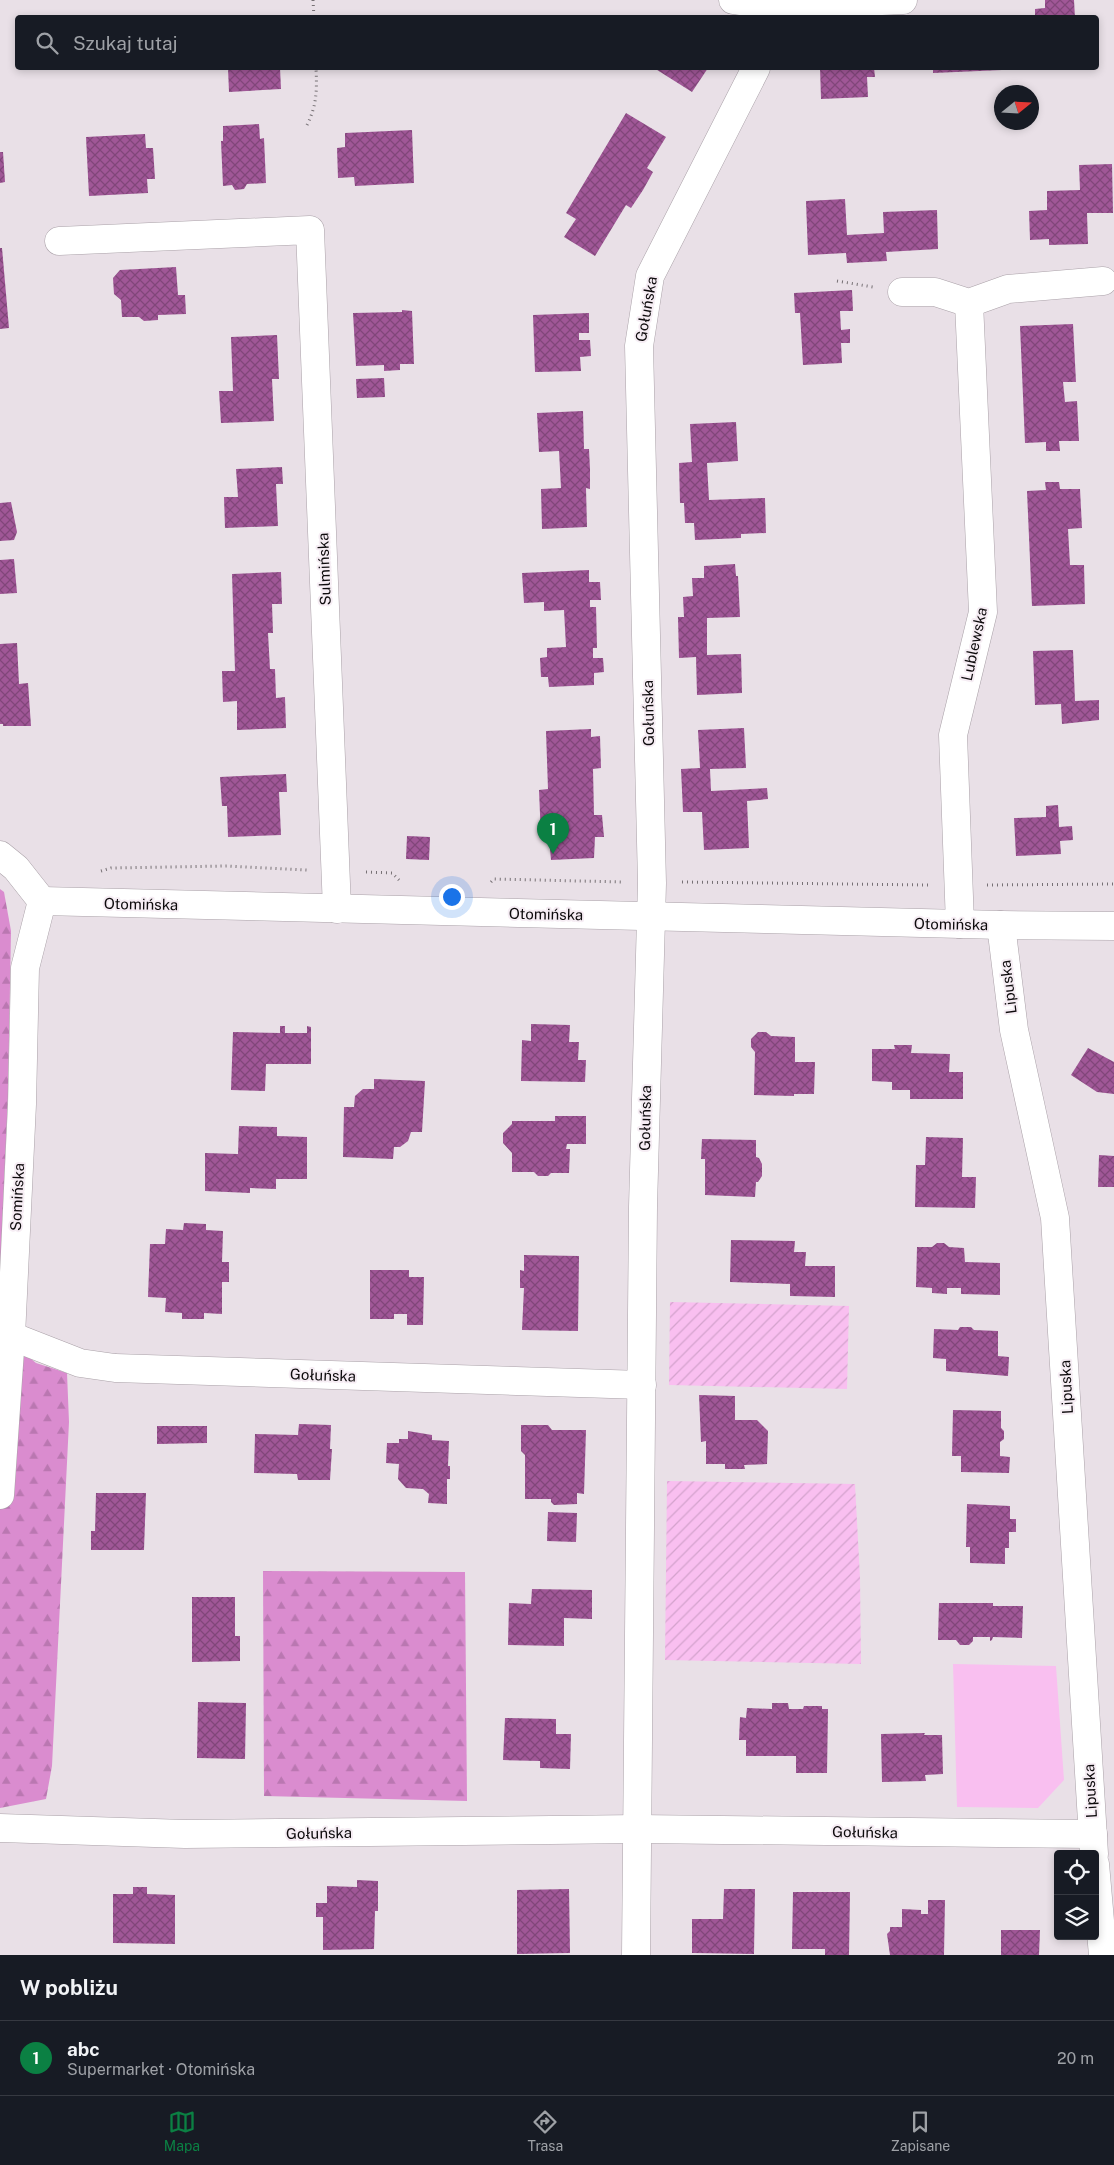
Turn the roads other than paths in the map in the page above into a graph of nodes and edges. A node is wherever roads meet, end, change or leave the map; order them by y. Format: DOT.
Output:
graph roads {
  1 [pos="733,0"];
  2 [pos="903,0"];
  3 [pos="773,8"];
  4 [pos="755,70"];
  5 [pos="59,241"];
  6 [pos="1103,281"];
  7 [pos="902,292"];
  8 [pos="969,303"];
  9 [pos="0,855"];
  10 [pos="42,902"];
  11 [pos="337,909"];
  12 [pos="649,917"];
  13 [pos="960,924"];
  14 [pos="1001,925"];
  15 [pos="1114,926"];
  16 [pos="10,1336"];
  17 [pos="642,1385"];
  18 [pos="0,1495"];
  19 [pos="0,1828"];
  20 [pos="638,1829"];
  21 [pos="1094,1844"];
  22 [pos="1098,1895"];
  23 [pos="636,1955"];
  24 [pos="1104,1955"];
  1 -- 3 [label="street"];
  2 -- 3 [label="street"];
  4 -- 12 [label="street, Gołuńska"];
  5 -- 11 [label="street, Sulmińska"];
  6 -- 8 [label="street"];
  7 -- 8 [label="street"];
  8 -- 13 [label="street, Lublewska"];
  9 -- 10 [label="street"];
  10 -- 11 [label="street, Otomińska"];
  10 -- 16 [label="street, Somińska"];
  11 -- 12 [label="street, Otomińska"];
  12 -- 13 [label="street, Otomińska"];
  12 -- 17 [label="street, Gołuńska"];
  13 -- 14 [label="street, Otomińska"];
  14 -- 15 [label="street, Otomińska"];
  14 -- 21 [label="street, Lipuska"];
  16 -- 17 [label="street, Gołuńska"];
  16 -- 18 [label="street, Somińska"];
  17 -- 20 [label="street, Gołuńska"];
  19 -- 20 [label="street, Gołuńska"];
  20 -- 21 [label="street, Gołuńska"];
  20 -- 23 [label="street, Gołuńska"];
  22 -- 24 [label="street"];
}
